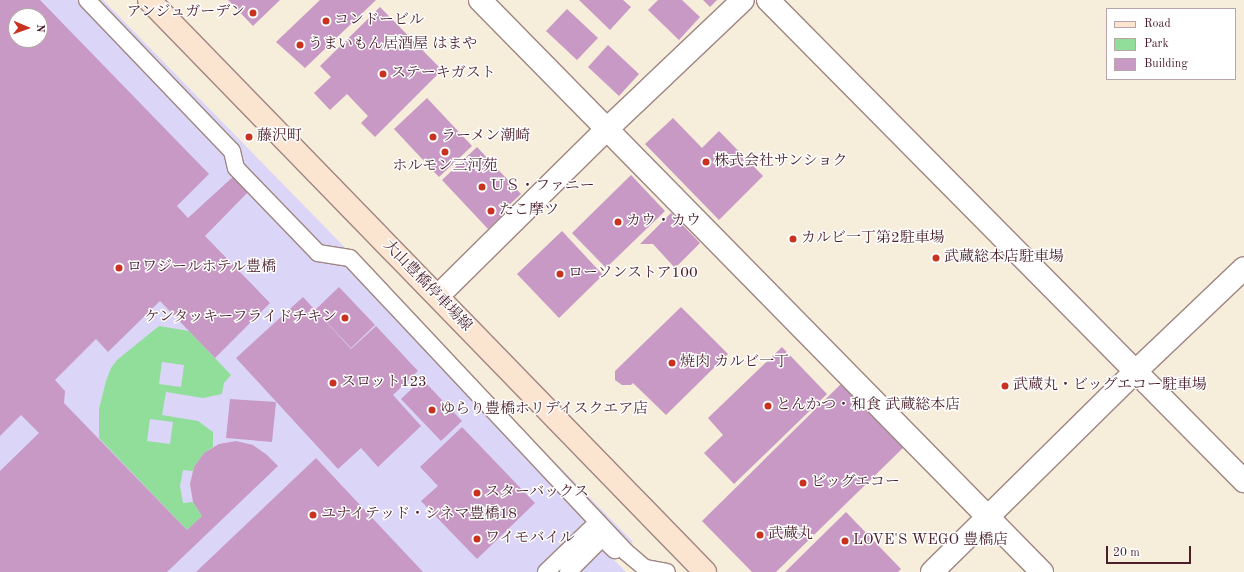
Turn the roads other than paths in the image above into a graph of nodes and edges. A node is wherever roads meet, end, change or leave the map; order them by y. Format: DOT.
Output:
graph roads {
  1 [pos="87,0"];
  2 [pos="149,0"];
  3 [pos="480,0"];
  4 [pos="743,0"];
  5 [pos="768,0"];
  6 [pos="607,130"];
  7 [pos="1244,268"];
  8 [pos="438,296"];
  9 [pos="1136,371"];
  10 [pos="1244,481"];
  11 [pos="988,518"];
  12 [pos="598,522"];
  13 [pos="546,572"];
  14 [pos="568,572"];
  15 [pos="638,572"];
  16 [pos="667,572"];
  17 [pos="705,572"];
  18 [pos="932,572"];
  19 [pos="1042,572"];
  1 -- 12 [label="lane"];
  2 -- 8 [label="main road, 大山豊橋停車場線"];
  3 -- 6 [label="street"];
  4 -- 6 [label="street"];
  5 -- 9 [label="street"];
  6 -- 8 [label="street"];
  6 -- 11 [label="street"];
  7 -- 9 [label="street"];
  8 -- 17 [label="main road, 大山豊橋停車場線"];
  9 -- 10 [label="street"];
  9 -- 11 [label="street"];
  11 -- 18 [label="street"];
  11 -- 19 [label="street"];
  12 -- 13 [label="lane"];
  12 -- 16 [label="lane"];
  14 -- 15 [label="lane"];
}
